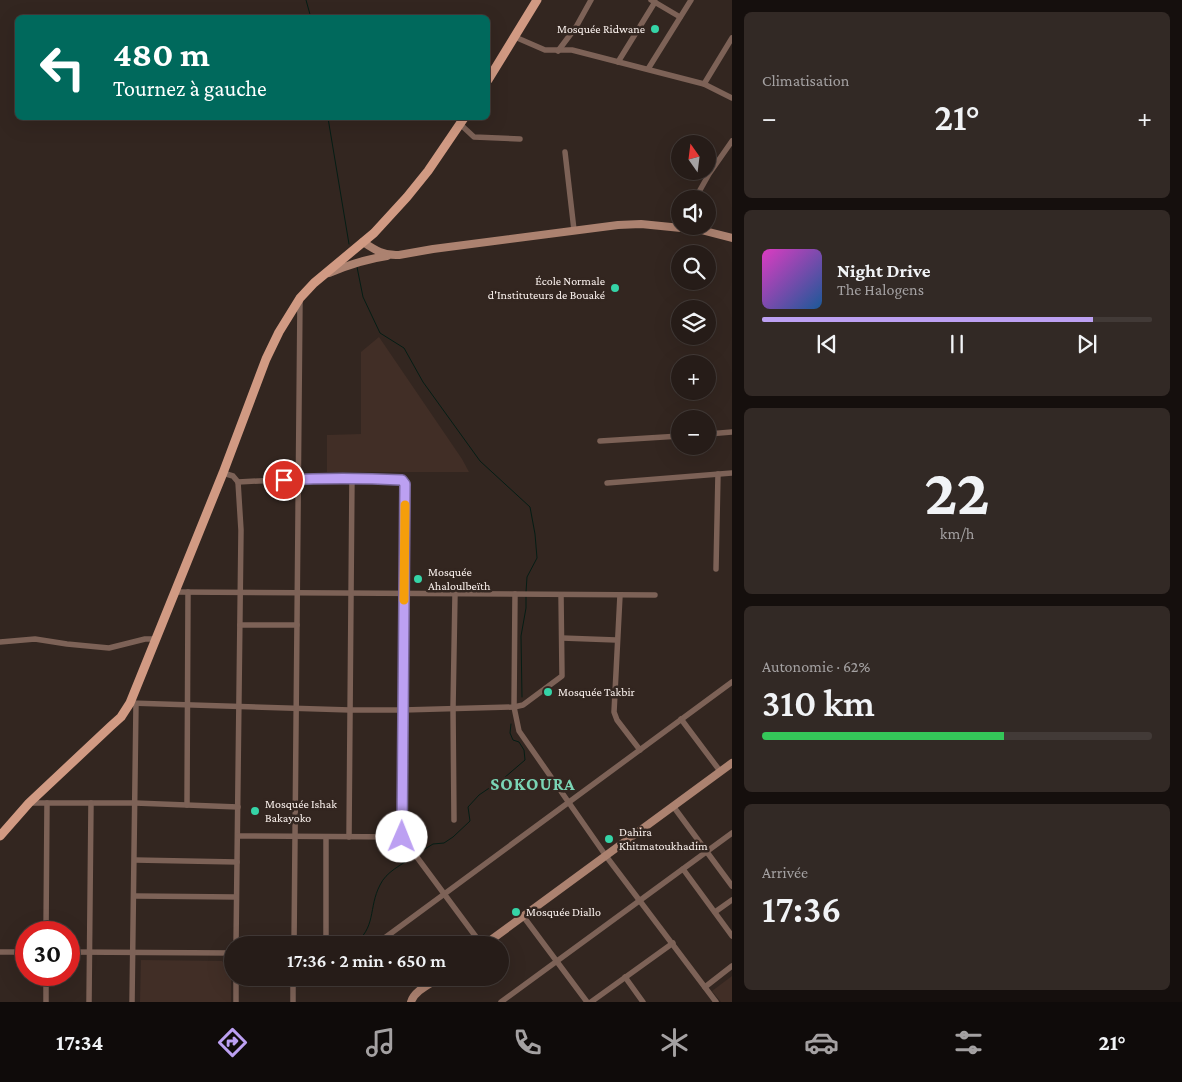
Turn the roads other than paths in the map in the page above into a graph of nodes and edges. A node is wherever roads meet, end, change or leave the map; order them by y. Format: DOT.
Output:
graph roads {
  1 [pos="537,0"];
  2 [pos="591,0"];
  3 [pos="691,0"];
  4 [pos="653,1"];
  5 [pos="680,18"];
  6 [pos="514,38"];
  7 [pos="732,38"];
  8 [pos="558,51"];
  9 [pos="618,62"];
  10 [pos="648,70"];
  11 [pos="490,77"];
  12 [pos="704,84"];
  13 [pos="732,98"];
  14 [pos="462,121"];
  15 [pos="520,139"];
  16 [pos="732,141"];
  17 [pos="565,152"];
  18 [pos="700,190"];
  19 [pos="671,226"];
  20 [pos="574,230"];
  21 [pos="716,234"];
  22 [pos="732,238"];
  23 [pos="363,242"];
  24 [pos="389,256"];
  25 [pos="322,275"];
  26 [pos="300,298"];
  27 [pos="732,432"];
  28 [pos="716,433"];
  29 [pos="671,437"];
  30 [pos="600,441"];
  31 [pos="223,473"];
  32 [pos="732,473"];
  33 [pos="718,474"];
  34 [pos="352,478"];
  35 [pos="298,479"];
  36 [pos="238,482"];
  37 [pos="607,483"];
  38 [pos="716,569"];
  39 [pos="175,592"];
  40 [pos="188,592"];
  41 [pos="240,592"];
  42 [pos="298,593"];
  43 [pos="352,593"];
  44 [pos="404,594"];
  45 [pos="455,594"];
  46 [pos="515,594"];
  47 [pos="561,595"];
  48 [pos="620,595"];
  49 [pos="655,595"];
  50 [pos="240,625"];
  51 [pos="297,625"];
  52 [pos="562,638"];
  53 [pos="157,639"];
  54 [pos="616,640"];
  55 [pos="0,642"];
  56 [pos="732,682"];
  57 [pos="133,704"];
  58 [pos="188,706"];
  59 [pos="240,707"];
  60 [pos="514,707"];
  61 [pos="454,708"];
  62 [pos="296,709"];
  63 [pos="350,710"];
  64 [pos="403,710"];
  65 [pos="682,719"];
  66 [pos="640,750"];
  67 [pos="732,763"];
  68 [pos="720,771"];
  69 [pos="29,803"];
  70 [pos="46,803"];
  71 [pos="91,803"];
  72 [pos="568,803"];
  73 [pos="135,804"];
  74 [pos="187,805"];
  75 [pos="673,806"];
  76 [pos="238,807"];
  77 [pos="454,820"];
  78 [pos="732,833"];
  79 [pos="0,836"];
  80 [pos="238,836"];
  81 [pos="295,837"];
  82 [pos="326,837"];
  83 [pos="349,837"];
  84 [pos="402,837"];
  85 [pos="706,852"];
  86 [pos="606,856"];
  87 [pos="135,860"];
  88 [pos="237,862"];
  89 [pos="683,869"];
  90 [pos="732,886"];
  91 [pos="445,894"];
  92 [pos="135,896"];
  93 [pos="236,897"];
  94 [pos="640,900"];
  95 [pos="732,900"];
  96 [pos="715,912"];
  97 [pos="523,916"];
  98 [pos="46,921"];
  99 [pos="236,936"];
  100 [pos="294,936"];
  101 [pos="326,936"];
  102 [pos="387,936"];
  103 [pos="476,936"];
  104 [pos="495,936"];
  105 [pos="732,936"];
  106 [pos="673,943"];
  107 [pos="0,952"];
  108 [pos="15,952"];
  109 [pos="80,952"];
  110 [pos="90,952"];
  111 [pos="133,952"];
  112 [pos="224,953"];
  113 [pos="557,961"];
  114 [pos="732,966"];
  115 [pos="625,977"];
  116 [pos="46,986"];
  117 [pos="236,986"];
  118 [pos="292,986"];
  119 [pos="428,986"];
  120 [pos="705,987"];
  121 [pos="46,1002"];
  122 [pos="89,1002"];
  123 [pos="132,1002"];
  124 [pos="236,1002"];
  125 [pos="293,1002"];
  126 [pos="411,1002"];
  127 [pos="501,1002"];
  128 [pos="587,1002"];
  129 [pos="591,1002"];
  130 [pos="643,1002"];
  131 [pos="716,1002"];
  1 -- 6 [label="main road"];
  2 -- 8 [label="street"];
  3 -- 5 [label="street"];
  4 -- 5 [label="street"];
  4 -- 9 [label="street"];
  5 -- 10 [label="street"];
  6 -- 8 [label="street"];
  6 -- 11 [label="main road"];
  7 -- 12 [label="street"];
  8 -- 9 [label="street"];
  9 -- 10 [label="street"];
  10 -- 12 [label="street"];
  12 -- 13 [label="street"];
  14 -- 15 [label="street"];
  14 -- 23 [label="main road"];
  16 -- 18 [label="street"];
  17 -- 20 [label="street"];
  19 -- 20 [label="street"];
  20 -- 24 [label="street"];
  21 -- 22 [label="street"];
  23 -- 24 [label="street"];
  23 -- 25 [label="main road"];
  24 -- 25 [label="street"];
  25 -- 26 [label="main road"];
  26 -- 31 [label="main road"];
  26 -- 35 [label="street"];
  27 -- 28 [label="street"];
  29 -- 30 [label="street"];
  31 -- 36 [label="street"];
  31 -- 39 [label="main road"];
  32 -- 33 [label="street"];
  33 -- 37 [label="street"];
  33 -- 38 [label="street"];
  34 -- 35 [label="street"];
  34 -- 43 [label="street"];
  34 -- 44 [label="street"];
  35 -- 36 [label="street"];
  35 -- 42 [label="street"];
  36 -- 41 [label="street"];
  39 -- 40 [label="street"];
  39 -- 53 [label="main road"];
  40 -- 41 [label="street"];
  40 -- 58 [label="street"];
  41 -- 42 [label="street"];
  41 -- 50 [label="street"];
  42 -- 43 [label="street"];
  42 -- 51 [label="street"];
  43 -- 44 [label="street"];
  43 -- 63 [label="street"];
  44 -- 45 [label="street"];
  44 -- 64 [label="street"];
  45 -- 46 [label="street"];
  45 -- 61 [label="street"];
  46 -- 47 [label="street"];
  46 -- 60 [label="street"];
  47 -- 48 [label="street"];
  47 -- 52 [label="street"];
  48 -- 49 [label="street"];
  48 -- 54 [label="street"];
  50 -- 51 [label="street"];
  50 -- 59 [label="street"];
  51 -- 62 [label="street"];
  52 -- 54 [label="street"];
  52 -- 60 [label="street"];
  53 -- 55 [label="street"];
  53 -- 57 [label="main road"];
  54 -- 66 [label="street"];
  56 -- 65 [label="street"];
  57 -- 58 [label="street"];
  57 -- 69 [label="main road"];
  57 -- 73 [label="street"];
  58 -- 59 [label="street"];
  58 -- 74 [label="street"];
  59 -- 62 [label="street"];
  59 -- 76 [label="street"];
  60 -- 61 [label="street"];
  60 -- 72 [label="street"];
  61 -- 64 [label="street"];
  61 -- 77 [label="street"];
  62 -- 63 [label="street"];
  62 -- 81 [label="street"];
  63 -- 64 [label="street"];
  63 -- 83 [label="street"];
  64 -- 84 [label="street"];
  65 -- 66 [label="street"];
  65 -- 68 [label="street"];
  66 -- 72 [label="street"];
  67 -- 68 [label="street"];
  68 -- 75 [label="street"];
  69 -- 70 [label="street"];
  69 -- 79 [label="main road"];
  70 -- 71 [label="street"];
  70 -- 98 [label="street"];
  71 -- 73 [label="street"];
  71 -- 110 [label="street"];
  72 -- 86 [label="street"];
  72 -- 91 [label="street"];
  73 -- 74 [label="street"];
  73 -- 87 [label="street"];
  74 -- 76 [label="street"];
  75 -- 85 [label="street"];
  75 -- 86 [label="street"];
  76 -- 80 [label="street"];
  78 -- 85 [label="street"];
  80 -- 81 [label="street"];
  80 -- 88 [label="street"];
  81 -- 82 [label="street"];
  81 -- 100 [label="street"];
  82 -- 83 [label="street"];
  82 -- 101 [label="street"];
  83 -- 84 [label="street"];
  84 -- 91 [label="street"];
  85 -- 89 [label="street"];
  85 -- 90 [label="street"];
  86 -- 94 [label="street"];
  86 -- 97 [label="street"];
  87 -- 88 [label="street"];
  87 -- 92 [label="street"];
  88 -- 93 [label="street"];
  89 -- 94 [label="street"];
  89 -- 96 [label="street"];
  91 -- 102 [label="street"];
  91 -- 103 [label="street"];
  92 -- 93 [label="street"];
  92 -- 111 [label="street"];
  93 -- 99 [label="street"];
  94 -- 106 [label="street"];
  94 -- 113 [label="street"];
  95 -- 96 [label="street"];
  96 -- 105 [label="street"];
  97 -- 104 [label="street"];
  97 -- 113 [label="street"];
  106 -- 115 [label="street"];
  106 -- 120 [label="street"];
  107 -- 108 [label="street"];
  109 -- 110 [label="street"];
  110 -- 111 [label="street"];
  110 -- 122 [label="street"];
  111 -- 112 [label="street"];
  111 -- 123 [label="street"];
  113 -- 127 [label="street"];
  113 -- 128 [label="street"];
  114 -- 120 [label="street"];
  115 -- 129 [label="street"];
  115 -- 130 [label="street"];
  116 -- 121 [label="street"];
  117 -- 124 [label="street"];
  118 -- 125 [label="street"];
  119 -- 126 [label="street"];
  120 -- 131 [label="street"];
}
